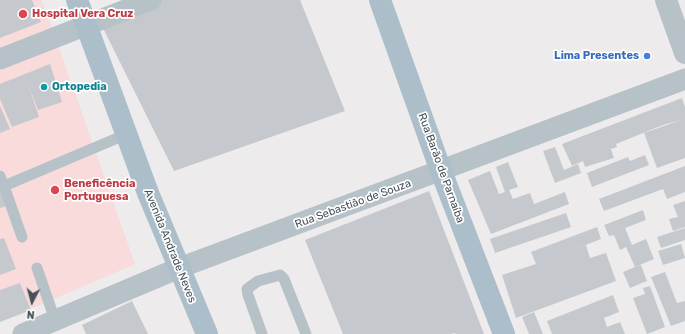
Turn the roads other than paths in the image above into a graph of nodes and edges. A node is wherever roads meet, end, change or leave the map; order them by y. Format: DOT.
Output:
graph roads {
  1 [pos="78,0"];
  2 [pos="151,0"];
  3 [pos="380,0"];
  4 [pos="666,0"];
  5 [pos="86,25"];
  6 [pos="685,53"];
  7 [pos="0,59"];
  8 [pos="685,79"];
  9 [pos="127,134"];
  10 [pos="441,171"];
  11 [pos="2,181"];
  12 [pos="22,237"];
  13 [pos="37,268"];
  14 [pos="179,268"];
  15 [pos="55,320"];
  16 [pos="23,334"];
  17 [pos="207,334"];
  18 [pos="262,334"];
  19 [pos="306,334"];
  20 [pos="504,334"];
  1 -- 5 [label="main road, Avenida Andrade Neves"];
  2 -- 5 [label="street"];
  3 -- 10 [label="main road, Rua Barão de Parnaíba"];
  4 -- 6 [label="street"];
  5 -- 7 [label="street"];
  5 -- 9 [label="main road, Avenida Andrade Neves"];
  8 -- 10 [label="street, Rua Sebastião de Souza"];
  9 -- 11 [label="lane"];
  9 -- 14 [label="main road, Avenida Andrade Neves"];
  10 -- 14 [label="street, Rua Sebastião de Souza"];
  10 -- 20 [label="main road, Rua Barão de Parnaíba"];
  11 -- 12 [label="lane"];
  13 -- 15 [label="lane"];
  14 -- 15 [label="street, Rua Sebastião de Souza"];
  14 -- 17 [label="main road, Avenida Andrade Neves"];
  15 -- 16 [label="street, Rua Sebastião de Souza"];
  18 -- 19 [label="lane"];
}
